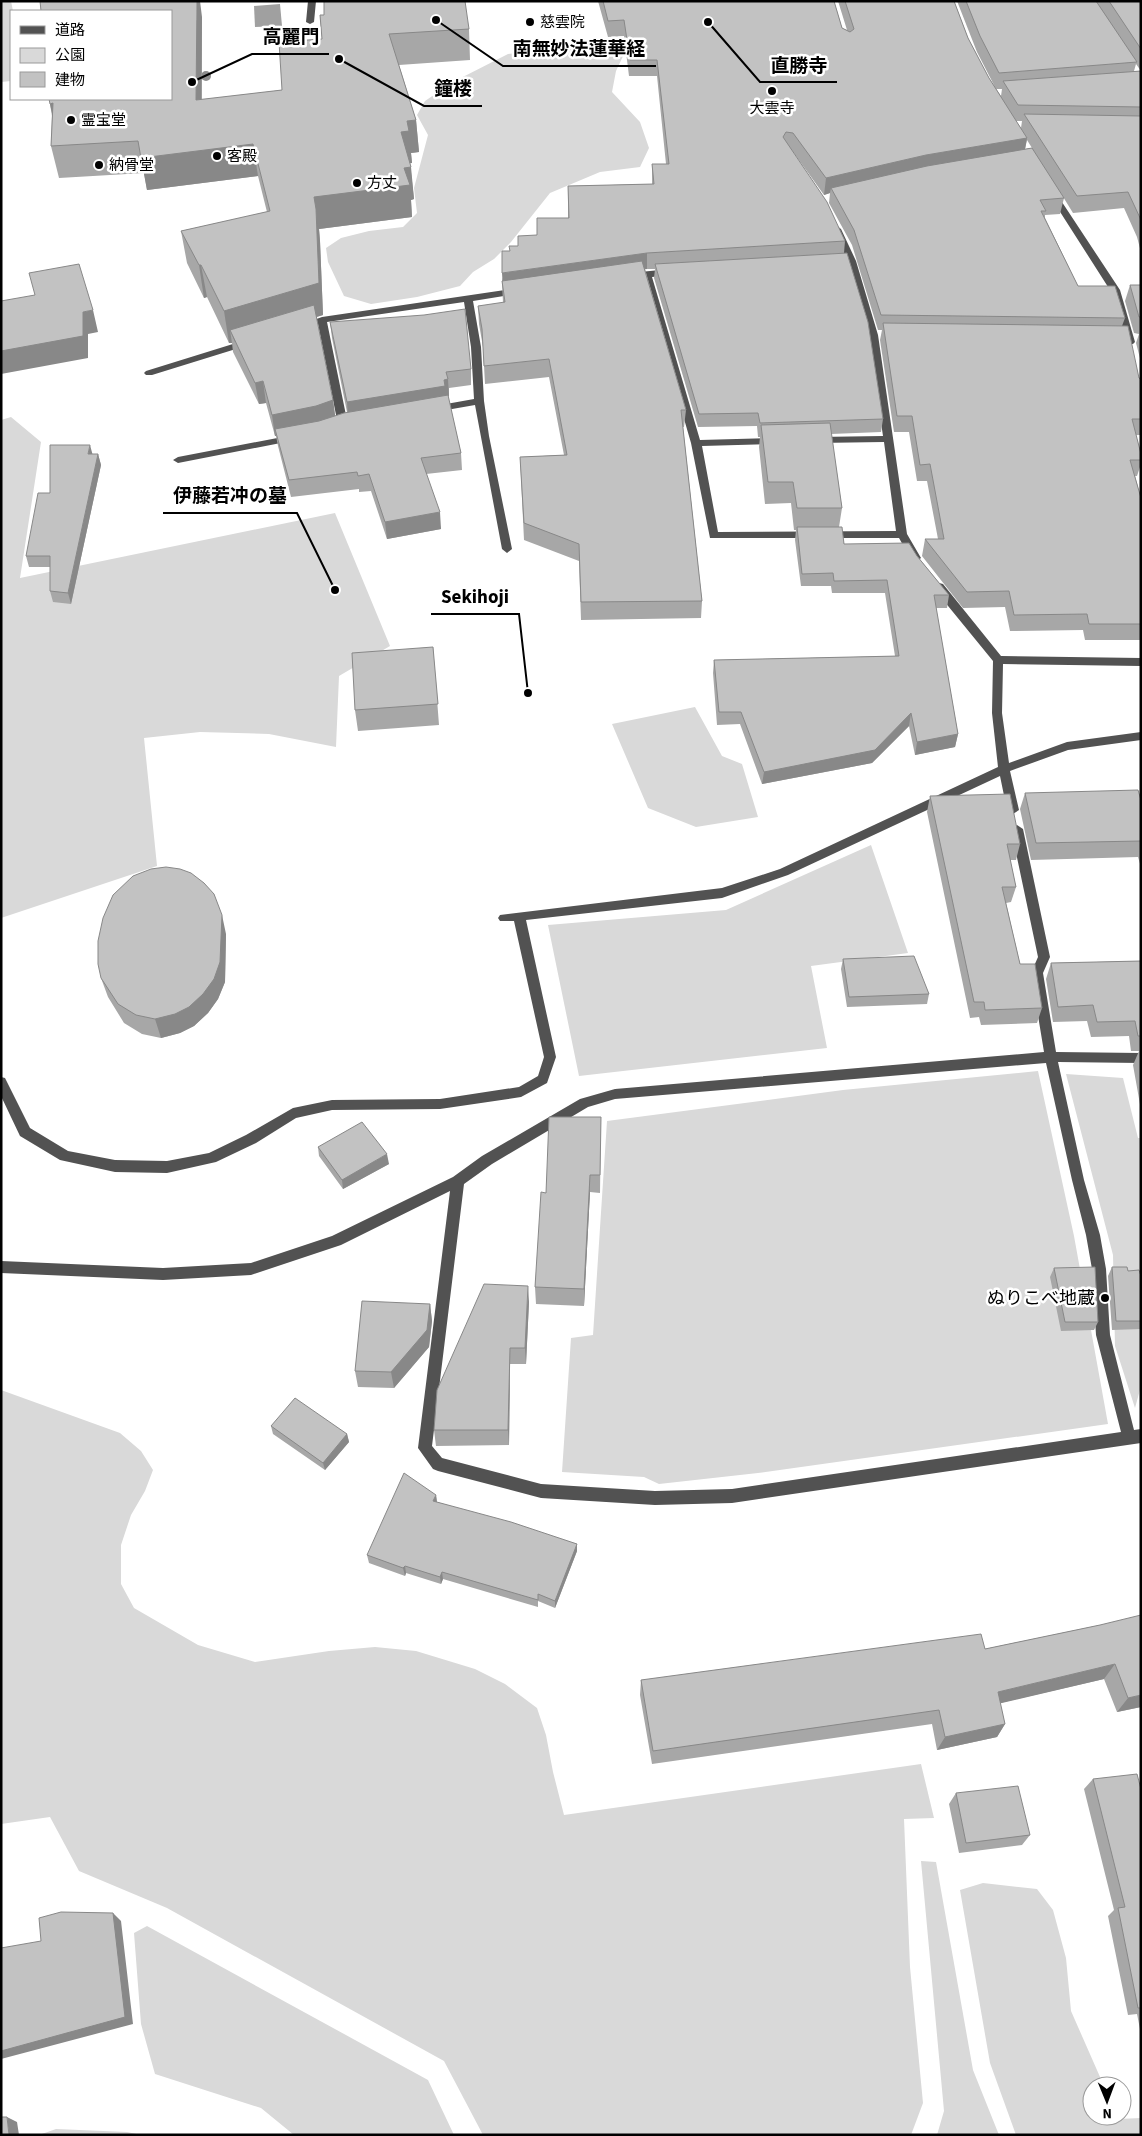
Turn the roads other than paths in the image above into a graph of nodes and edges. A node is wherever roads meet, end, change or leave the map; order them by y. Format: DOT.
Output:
graph roads {
  1 [pos="312,1"];
  2 [pos="310,22"];
  3 [pos="1046,182"];
  4 [pos="832,218"];
  5 [pos="851,261"];
  6 [pos="822,263"];
  7 [pos="676,272"];
  8 [pos="647,274"];
  9 [pos="619,278"];
  10 [pos="534,289"];
  11 [pos="468,298"];
  12 [pos="322,320"];
  13 [pos="295,328"];
  14 [pos="1141,338"];
  15 [pos="258,339"];
  16 [pos="149,373"];
  17 [pos="479,401"];
  18 [pos="421,411"];
  19 [pos="344,425"];
  20 [pos="302,437"];
  21 [pos="889,439"];
  22 [pos="783,441"];
  23 [pos="802,441"];
  24 [pos="696,443"];
  25 [pos="178,460"];
  26 [pos="902,534"];
  27 [pos="507,549"];
  28 [pos="920,565"];
  29 [pos="932,579"];
  30 [pos="998,660"];
  31 [pos="1141,662"];
  32 [pos="1141,736"];
  33 [pos="1004,769"];
  34 [pos="519,916"];
  35 [pos="504,918"];
  36 [pos="1052,1057"];
  37 [pos="1141,1058"];
  38 [pos="1,1082"];
  39 [pos="458,1181"];
  40 [pos="1,1266"];
  41 [pos="1135,1437"];
  1 -- 2 [label="street"];
  3 -- 14 [label="street"];
  4 -- 5 [label="street"];
  5 -- 6 [label="street"];
  5 -- 21 [label="street"];
  7 -- 8 [label="street"];
  8 -- 9 [label="street"];
  8 -- 24 [label="street"];
  10 -- 11 [label="street"];
  11 -- 12 [label="street"];
  11 -- 17 [label="street"];
  12 -- 13 [label="street"];
  12 -- 19 [label="street"];
  15 -- 16 [label="street"];
  17 -- 18 [label="street"];
  17 -- 27 [label="street"];
  20 -- 25 [label="street"];
  21 -- 23 [label="street"];
  21 -- 26 [label="street"];
  22 -- 24 [label="street"];
  24 -- 26 [label="street"];
  26 -- 28 [label="street"];
  29 -- 30 [label="street"];
  30 -- 31 [label="street"];
  30 -- 33 [label="street"];
  32 -- 33 [label="street"];
  33 -- 34 [label="street"];
  33 -- 36 [label="street"];
  34 -- 35 [label="street"];
  34 -- 38 [label="street"];
  36 -- 37 [label="street"];
  36 -- 39 [label="street"];
  36 -- 41 [label="street"];
  39 -- 40 [label="street"];
  39 -- 41 [label="street"];
}
